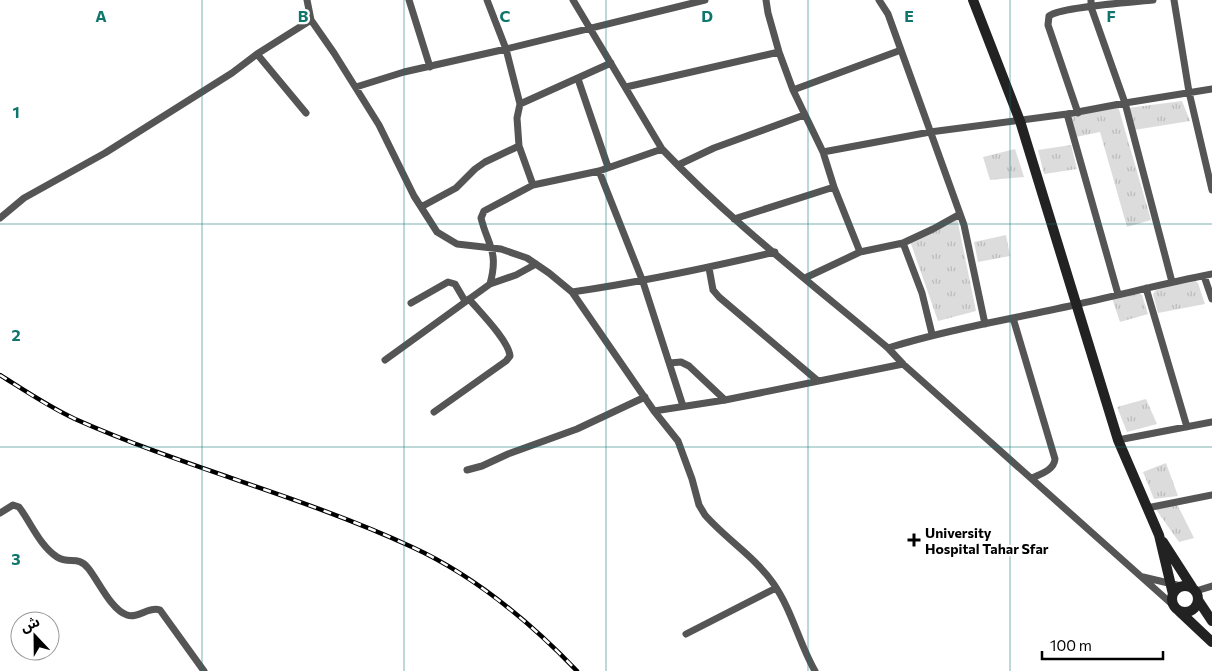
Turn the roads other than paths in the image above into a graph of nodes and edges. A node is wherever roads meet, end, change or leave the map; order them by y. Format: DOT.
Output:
graph roads {
  1 [pos="409,0"];
  2 [pos="487,0"];
  3 [pos="573,0"];
  4 [pos="705,0"];
  5 [pos="766,0"];
  6 [pos="879,0"];
  7 [pos="973,0"];
  8 [pos="1153,0"];
  9 [pos="1174,0"];
  10 [pos="308,1"];
  11 [pos="686,3"];
  12 [pos="1091,3"];
  13 [pos="311,20"];
  14 [pos="590,29"];
  15 [pos="506,49"];
  16 [pos="901,50"];
  17 [pos="779,52"];
  18 [pos="257,54"];
  19 [pos="611,63"];
  20 [pos="430,67"];
  21 [pos="578,79"];
  22 [pos="356,87"];
  23 [pos="626,87"];
  24 [pos="1212,89"];
  25 [pos="793,90"];
  26 [pos="1189,92"];
  27 [pos="1125,103"];
  28 [pos="520,104"];
  29 [pos="306,113"];
  30 [pos="1078,113"];
  31 [pos="1067,114"];
  32 [pos="804,115"];
  33 [pos="1020,120"];
  34 [pos="930,132"];
  35 [pos="519,146"];
  36 [pos="662,149"];
  37 [pos="823,152"];
  38 [pos="1212,152"];
  39 [pos="1203,154"];
  40 [pos="678,165"];
  41 [pos="608,167"];
  42 [pos="599,171"];
  43 [pos="533,185"];
  44 [pos="834,187"];
  45 [pos="1212,190"];
  46 [pos="421,207"];
  47 [pos="960,214"];
  48 [pos="0,218"];
  49 [pos="734,219"];
  50 [pos="903,243"];
  51 [pos="492,248"];
  52 [pos="774,252"];
  53 [pos="860,252"];
  54 [pos="536,264"];
  55 [pos="709,268"];
  56 [pos="1212,274"];
  57 [pos="1204,276"];
  58 [pos="805,278"];
  59 [pos="643,282"];
  60 [pos="1172,282"];
  61 [pos="490,284"];
  62 [pos="1146,288"];
  63 [pos="572,292"];
  64 [pos="1118,294"];
  65 [pos="1212,299"];
  66 [pos="467,300"];
  67 [pos="411,303"];
  68 [pos="1076,304"];
  69 [pos="1013,318"];
  70 [pos="985,324"];
  71 [pos="932,334"];
  72 [pos="888,348"];
  73 [pos="385,360"];
  74 [pos="670,363"];
  75 [pos="903,364"];
  76 [pos="818,382"];
  77 [pos="645,397"];
  78 [pos="725,400"];
  79 [pos="684,406"];
  80 [pos="654,411"];
  81 [pos="434,412"];
  82 [pos="1212,422"];
  83 [pos="1187,427"];
  84 [pos="1118,440"];
  85 [pos="467,470"];
  86 [pos="1032,478"];
  87 [pos="1212,495"];
  88 [pos="1147,508"];
  89 [pos="0,513"];
  90 [pos="1159,535"];
  91 [pos="1140,576"];
  92 [pos="1212,586"];
  93 [pos="776,588"];
  94 [pos="1175,588"];
  95 [pos="1195,593"];
  96 [pos="1176,608"];
  97 [pos="1212,621"];
  98 [pos="686,634"];
  99 [pos="1212,642"];
  100 [pos="204,671"];
  101 [pos="815,671"];
  1 -- 20 [label="street"];
  2 -- 15 [label="street"];
  3 -- 14 [label="street"];
  4 -- 11 [label="street"];
  5 -- 17 [label="street"];
  6 -- 16 [label="street"];
  7 -- 33 [label="street"];
  8 -- 12 [label="street"];
  9 -- 26 [label="street"];
  10 -- 13 [label="street"];
  11 -- 14 [label="street"];
  12 -- 27 [label="street"];
  12 -- 30 [label="street"];
  13 -- 18 [label="street"];
  13 -- 22 [label="street"];
  14 -- 15 [label="street"];
  14 -- 19 [label="street"];
  15 -- 20 [label="street"];
  15 -- 28 [label="street"];
  16 -- 25 [label="street"];
  16 -- 34 [label="street"];
  17 -- 23 [label="street"];
  17 -- 25 [label="street"];
  18 -- 29 [label="street"];
  18 -- 48 [label="street"];
  19 -- 21 [label="street"];
  19 -- 23 [label="street"];
  20 -- 22 [label="street"];
  21 -- 28 [label="street"];
  21 -- 41 [label="street"];
  22 -- 46 [label="street"];
  23 -- 36 [label="street"];
  24 -- 26 [label="street"];
  25 -- 32 [label="street"];
  26 -- 27 [label="street"];
  26 -- 39 [label="street"];
  27 -- 30 [label="street"];
  27 -- 60 [label="street"];
  28 -- 35 [label="street"];
  30 -- 31 [label="street"];
  31 -- 33 [label="street"];
  31 -- 64 [label="street"];
  32 -- 37 [label="street"];
  32 -- 40 [label="street"];
  33 -- 34 [label="street"];
  33 -- 68 [label="street"];
  34 -- 37 [label="street"];
  34 -- 47 [label="street"];
  35 -- 43 [label="street"];
  35 -- 46 [label="street"];
  36 -- 40 [label="street"];
  36 -- 41 [label="street"];
  37 -- 44 [label="street"];
  38 -- 39 [label="street"];
  39 -- 45 [label="street"];
  40 -- 49 [label="street"];
  41 -- 42 [label="street"];
  42 -- 43 [label="street"];
  42 -- 59 [label="street"];
  43 -- 51 [label="street"];
  44 -- 49 [label="street"];
  44 -- 53 [label="street"];
  46 -- 51 [label="street"];
  47 -- 50 [label="street"];
  47 -- 70 [label="street"];
  49 -- 52 [label="street"];
  50 -- 53 [label="street"];
  50 -- 71 [label="street"];
  51 -- 54 [label="street"];
  51 -- 61 [label="street"];
  52 -- 55 [label="street"];
  52 -- 58 [label="street"];
  53 -- 58 [label="street"];
  54 -- 61 [label="street"];
  54 -- 63 [label="street"];
  55 -- 59 [label="street"];
  55 -- 76 [label="street"];
  56 -- 57 [label="street"];
  57 -- 60 [label="street"];
  57 -- 65 [label="street"];
  58 -- 72 [label="street"];
  59 -- 63 [label="street"];
  59 -- 74 [label="street"];
  60 -- 62 [label="street"];
  61 -- 66 [label="street"];
  62 -- 64 [label="street"];
  62 -- 83 [label="street"];
  63 -- 77 [label="street"];
  64 -- 68 [label="street"];
  66 -- 67 [label="street"];
  66 -- 73 [label="street"];
  66 -- 81 [label="street"];
  68 -- 69 [label="street"];
  68 -- 84 [label="street"];
  69 -- 70 [label="street"];
  69 -- 86 [label="street"];
  70 -- 71 [label="street"];
  71 -- 72 [label="street"];
  72 -- 75 [label="street"];
  74 -- 78 [label="street"];
  74 -- 79 [label="street"];
  75 -- 76 [label="street"];
  75 -- 86 [label="street"];
  76 -- 78 [label="street"];
  77 -- 80 [label="street"];
  77 -- 85 [label="street"];
  78 -- 79 [label="street"];
  79 -- 80 [label="street"];
  80 -- 93 [label="street"];
  82 -- 83 [label="street"];
  83 -- 84 [label="street"];
  84 -- 88 [label="street"];
  86 -- 91 [label="street"];
  87 -- 88 [label="street"];
  88 -- 90 [label="street"];
  89 -- 100 [label="street"];
  90 -- 94 [label="street"];
  90 -- 95 [label="street"];
  91 -- 94 [label="street"];
  91 -- 96 [label="street"];
  92 -- 95 [label="street"];
  93 -- 98 [label="street"];
  93 -- 101 [label="street"];
  94 -- 95 [label="street"];
  94 -- 96 [label="street"];
  95 -- 96 [label="street"];
  95 -- 97 [label="street"];
  96 -- 99 [label="street"];
}
